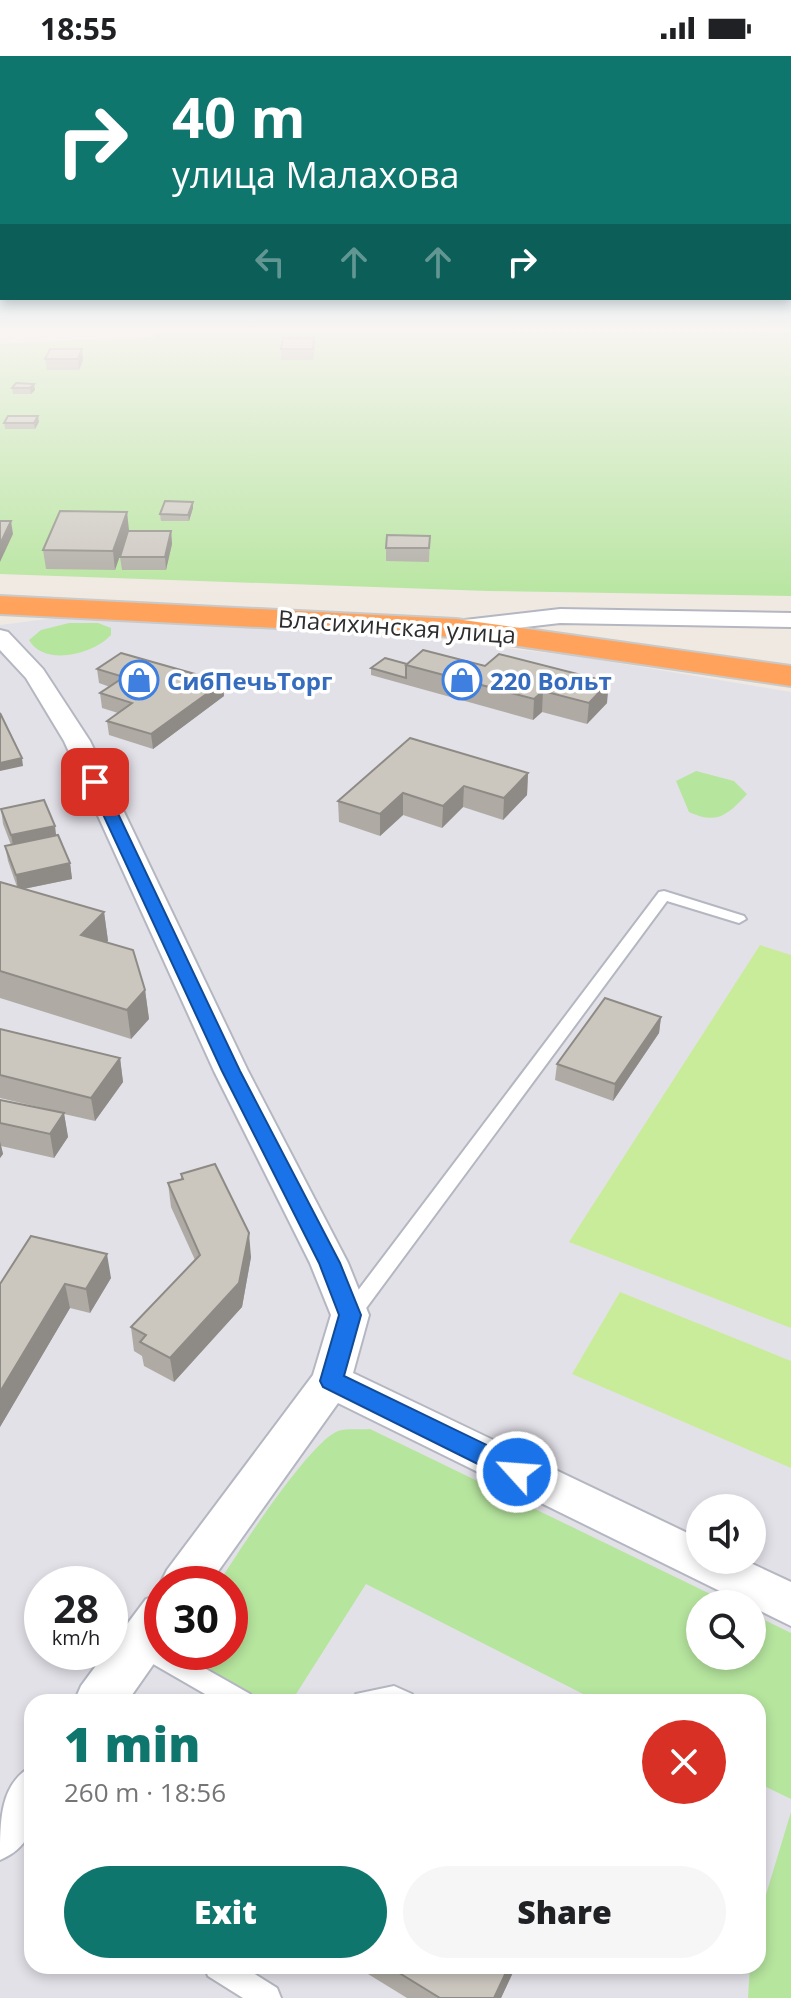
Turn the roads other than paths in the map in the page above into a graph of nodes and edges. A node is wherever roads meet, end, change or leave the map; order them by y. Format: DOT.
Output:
graph roads {
  1 [pos="0,605"];
  2 [pos="791,620"];
  3 [pos="456,628"];
  4 [pos="0,637"];
  5 [pos="791,676"];
  6 [pos="739,919"];
  7 [pos="350,1315"];
  8 [pos="331,1381"];
  9 [pos="196,1566"];
  10 [pos="791,1605"];
  11 [pos="144,1639"];
  12 [pos="202,1670"];
  13 [pos="104,1694"];
  14 [pos="232,1694"];
  15 [pos="230,1974"];
  16 [pos="267,1998"];
  1 -- 3 [label="highway, Власихинская улица"];
  2 -- 3 [label="street"];
  3 -- 5 [label="highway, Власихинская улица"];
  4 -- 7 [label="street"];
  6 -- 7 [label="lane"];
  7 -- 8 [label="street"];
  8 -- 9 [label="street"];
  8 -- 10 [label="street"];
  11 -- 13 [label="street"];
  12 -- 14 [label="lane"];
  15 -- 16 [label="lane"];
}
